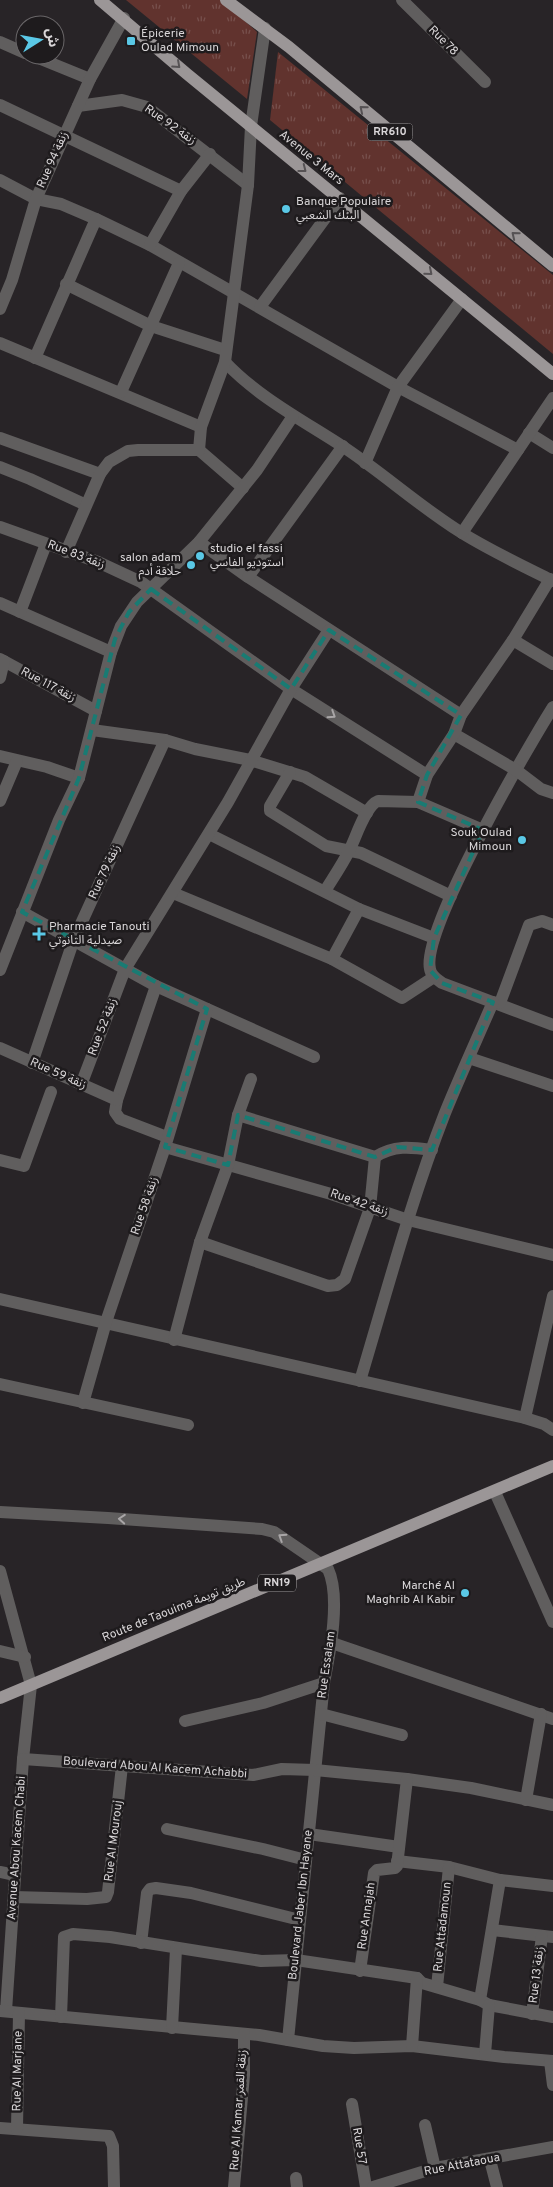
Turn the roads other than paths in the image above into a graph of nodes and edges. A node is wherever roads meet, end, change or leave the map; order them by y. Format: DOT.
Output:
graph roads {
  1 [pos="100,0"];
  2 [pos="226,0"];
  3 [pos="402,0"];
  4 [pos="124,18"];
  5 [pos="265,28"];
  6 [pos="0,42"];
  7 [pos="15,49"];
  8 [pos="56,65"];
  9 [pos="90,79"];
  10 [pos="485,82"];
  11 [pos="0,105"];
  12 [pos="78,106"];
  13 [pos="251,126"];
  14 [pos="64,136"];
  15 [pos="210,154"];
  16 [pos="0,180"];
  17 [pos="248,185"];
  18 [pos="181,191"];
  19 [pos="340,198"];
  20 [pos="36,199"];
  21 [pos="96,219"];
  22 [pos="150,245"];
  23 [pos="179,263"];
  24 [pos="553,266"];
  25 [pos="0,274"];
  26 [pos="12,280"];
  27 [pos="66,284"];
  28 [pos="234,293"];
  29 [pos="462,299"];
  30 [pos="260,306"];
  31 [pos="0,309"];
  32 [pos="151,326"];
  33 [pos="2,347"];
  34 [pos="225,356"];
  35 [pos="35,358"];
  36 [pos="553,374"];
  37 [pos="398,387"];
  38 [pos="121,392"];
  39 [pos="553,398"];
  40 [pos="293,416"];
  41 [pos="201,427"];
  42 [pos="529,433"];
  43 [pos="0,438"];
  44 [pos="343,446"];
  45 [pos="553,448"];
  46 [pos="200,450"];
  47 [pos="518,450"];
  48 [pos="366,463"];
  49 [pos="0,467"];
  50 [pos="100,474"];
  51 [pos="243,488"];
  52 [pos="86,505"];
  53 [pos="0,527"];
  54 [pos="462,533"];
  55 [pos="199,542"];
  56 [pos="46,544"];
  57 [pos="66,552"];
  58 [pos="248,577"];
  59 [pos="551,580"];
  60 [pos="150,589"];
  61 [pos="0,603"];
  62 [pos="20,612"];
  63 [pos="329,630"];
  64 [pos="513,640"];
  65 [pos="111,652"];
  66 [pos="2,660"];
  67 [pos="553,664"];
  68 [pos="0,678"];
  69 [pos="291,689"];
  70 [pos="96,710"];
  71 [pos="551,712"];
  72 [pos="461,715"];
  73 [pos="92,730"];
  74 [pos="454,734"];
  75 [pos="165,740"];
  76 [pos="0,756"];
  77 [pos="250,760"];
  78 [pos="16,761"];
  79 [pos="516,770"];
  80 [pos="290,772"];
  81 [pos="427,775"];
  82 [pos="79,778"];
  83 [pos="553,793"];
  84 [pos="0,801"];
  85 [pos="418,802"];
  86 [pos="366,813"];
  87 [pos="484,830"];
  88 [pos="209,834"];
  89 [pos="350,850"];
  90 [pos="325,891"];
  91 [pos="174,893"];
  92 [pos="451,896"];
  93 [pos="359,909"];
  94 [pos="22,912"];
  95 [pos="553,925"];
  96 [pos="434,938"];
  97 [pos="74,939"];
  98 [pos="332,959"];
  99 [pos="125,969"];
  100 [pos="0,970"];
  101 [pos="434,977"];
  102 [pos="156,986"];
  103 [pos="497,1002"];
  104 [pos="207,1009"];
  105 [pos="553,1025"];
  106 [pos="0,1048"];
  107 [pos="314,1057"];
  108 [pos="469,1058"];
  109 [pos="32,1063"];
  110 [pos="251,1079"];
  111 [pos="81,1084"];
  112 [pos="553,1086"];
  113 [pos="51,1092"];
  114 [pos="117,1100"];
  115 [pos="238,1115"];
  116 [pos="166,1142"];
  117 [pos="432,1150"];
  118 [pos="375,1157"];
  119 [pos="0,1160"];
  120 [pos="228,1165"];
  121 [pos="370,1208"];
  122 [pos="408,1220"];
  123 [pos="200,1242"];
  124 [pos="553,1255"];
  125 [pos="553,1296"];
  126 [pos="0,1299"];
  127 [pos="106,1322"];
  128 [pos="174,1340"];
  129 [pos="360,1381"];
  130 [pos="0,1384"];
  131 [pos="83,1403"];
  132 [pos="525,1418"];
  133 [pos="188,1425"];
  134 [pos="553,1430"];
  135 [pos="553,1466"];
  136 [pos="495,1492"];
  137 [pos="0,1512"];
  138 [pos="323,1564"];
  139 [pos="0,1571"];
  140 [pos="553,1622"];
  141 [pos="332,1643"];
  142 [pos="0,1651"];
  143 [pos="25,1657"];
  144 [pos="324,1683"];
  145 [pos="31,1685"];
  146 [pos="0,1698"];
  147 [pos="321,1714"];
  148 [pos="540,1714"];
  149 [pos="553,1719"];
  150 [pos="185,1721"];
  151 [pos="402,1735"];
  152 [pos="23,1759"];
  153 [pos="122,1766"];
  154 [pos="314,1770"];
  155 [pos="407,1779"];
  156 [pos="526,1800"];
  157 [pos="553,1805"];
  158 [pos="167,1830"];
  159 [pos="309,1834"];
  160 [pos="399,1847"];
  161 [pos="306,1860"];
  162 [pos="397,1861"];
  163 [pos="449,1867"];
  164 [pos="0,1872"];
  165 [pos="16,1875"];
  166 [pos="500,1880"];
  167 [pos="553,1886"];
  168 [pos="14,1897"];
  169 [pos="300,1920"];
  170 [pos="492,1930"];
  171 [pos="547,1936"];
  172 [pos="141,1942"];
  173 [pos="5,1944"];
  174 [pos="176,1949"];
  175 [pos="296,1960"];
  176 [pos="360,1971"];
  177 [pos="418,1978"];
  178 [pos="437,1987"];
  179 [pos="485,2002"];
  180 [pos="3,2011"];
  181 [pos="20,2013"];
  182 [pos="532,2014"];
  183 [pos="61,2017"];
  184 [pos="553,2017"];
  185 [pos="172,2028"];
  186 [pos="244,2034"];
  187 [pos="288,2040"];
  188 [pos="412,2046"];
  189 [pos="485,2054"];
  190 [pos="551,2061"];
  191 [pos="553,2085"];
  192 [pos="352,2104"];
  193 [pos="425,2125"];
  194 [pos="0,2128"];
  195 [pos="17,2129"];
  196 [pos="553,2147"];
  197 [pos="490,2160"];
  198 [pos="435,2168"];
  199 [pos="406,2183"];
  200 [pos="114,2187"];
  201 [pos="234,2187"];
  202 [pos="366,2187"];
  203 [pos="372,2187"];
  204 [pos="497,2187"];
  1 -- 4 [label="main road, Avenue 3 Mars"];
  2 -- 5 [label="main road, RR610"];
  3 -- 10 [label="street, Rue 78"];
  4 -- 9 [label="street, Rue 94 زنقة"];
  4 -- 13 [label="main road, Avenue 3 Mars, one-way"];
  5 -- 13 [label="street"];
  24 -- 5 [label="main road, RR610, one-way"];
  6 -- 7 [label="street"];
  8 -- 9 [label="street"];
  9 -- 12 [label="street, Rue 94 زنقة"];
  11 -- 14 [label="street"];
  12 -- 14 [label="street, Rue 94 زنقة"];
  12 -- 15 [label="street, Rue 92 زنقة"];
  13 -- 17 [label="street"];
  13 -- 19 [label="main road, Avenue 3 Mars, one-way"];
  14 -- 18 [label="street"];
  14 -- 20 [label="street, Rue 94 زنقة"];
  15 -- 17 [label="street, Rue 92 زنقة"];
  15 -- 18 [label="street"];
  16 -- 20 [label="street"];
  17 -- 28 [label="street"];
  18 -- 22 [label="street"];
  19 -- 29 [label="main road, Avenue 3 Mars, one-way"];
  19 -- 30 [label="street"];
  20 -- 21 [label="street"];
  20 -- 26 [label="street, Rue 94 زنقة"];
  21 -- 22 [label="street"];
  21 -- 27 [label="street"];
  22 -- 23 [label="street"];
  23 -- 28 [label="street"];
  23 -- 32 [label="street"];
  25 -- 26 [label="street"];
  26 -- 31 [label="street, Rue 94 زنقة"];
  27 -- 32 [label="street"];
  27 -- 35 [label="street"];
  28 -- 30 [label="street"];
  28 -- 34 [label="street"];
  29 -- 36 [label="main road, Avenue 3 Mars"];
  29 -- 37 [label="street"];
  30 -- 37 [label="street"];
  32 -- 34 [label="street"];
  32 -- 38 [label="street"];
  33 -- 35 [label="street"];
  34 -- 40 [label="street"];
  34 -- 41 [label="street"];
  35 -- 38 [label="street"];
  37 -- 47 [label="street"];
  37 -- 48 [label="street"];
  38 -- 41 [label="street"];
  39 -- 42 [label="street"];
  40 -- 44 [label="street"];
  40 -- 51 [label="street"];
  41 -- 46 [label="street"];
  42 -- 45 [label="street"];
  42 -- 47 [label="street"];
  43 -- 50 [label="street"];
  44 -- 48 [label="street"];
  44 -- 58 [label="street"];
  46 -- 50 [label="street"];
  46 -- 51 [label="street"];
  47 -- 54 [label="street"];
  48 -- 54 [label="street"];
  49 -- 52 [label="street"];
  50 -- 52 [label="street"];
  51 -- 55 [label="street"];
  52 -- 57 [label="street"];
  53 -- 56 [label="street, Rue 83 زنقة"];
  54 -- 59 [label="street"];
  55 -- 58 [label="street"];
  55 -- 60 [label="street"];
  56 -- 57 [label="street, Rue 83 زنقة"];
  56 -- 62 [label="street"];
  57 -- 60 [label="street, Rue 83 زنقة"];
  58 -- 63 [label="street"];
  59 -- 64 [label="street"];
  60 -- 65 [label="street"];
  60 -- 69 [label="street, Rue 83 زنقة"];
  61 -- 62 [label="street"];
  62 -- 65 [label="street"];
  63 -- 69 [label="street, Rue 52 زنقة"];
  63 -- 72 [label="street"];
  64 -- 67 [label="street"];
  64 -- 72 [label="street"];
  65 -- 70 [label="street"];
  66 -- 68 [label="street"];
  66 -- 70 [label="street, Rue 117 زنقة"];
  69 -- 77 [label="street, Rue 52 زنقة"];
  69 -- 81 [label="street, Rue 83 زنقة, one-way"];
  70 -- 73 [label="street"];
  71 -- 79 [label="street"];
  72 -- 74 [label="street"];
  73 -- 75 [label="street"];
  73 -- 82 [label="street"];
  74 -- 79 [label="street"];
  74 -- 81 [label="street"];
  75 -- 77 [label="street"];
  75 -- 97 [label="street, Rue 79 زنقة"];
  76 -- 78 [label="street"];
  77 -- 80 [label="street"];
  77 -- 88 [label="street, Rue 52 زنقة"];
  78 -- 82 [label="street"];
  78 -- 84 [label="street"];
  79 -- 83 [label="street"];
  79 -- 87 [label="street"];
  80 -- 86 [label="street"];
  80 -- 89 [label="street"];
  81 -- 85 [label="street"];
  82 -- 94 [label="street"];
  85 -- 86 [label="street"];
  85 -- 87 [label="street"];
  86 -- 89 [label="street"];
  87 -- 92 [label="street"];
  88 -- 90 [label="street"];
  88 -- 91 [label="street, Rue 52 زنقة"];
  89 -- 90 [label="street"];
  89 -- 92 [label="street"];
  90 -- 93 [label="street"];
  91 -- 98 [label="street"];
  91 -- 99 [label="street, Rue 52 زنقة"];
  92 -- 96 [label="street"];
  93 -- 96 [label="street"];
  93 -- 98 [label="street"];
  94 -- 97 [label="street"];
  94 -- 100 [label="street"];
  95 -- 103 [label="street"];
  96 -- 101 [label="street"];
  97 -- 99 [label="street"];
  97 -- 109 [label="street, Rue 79 زنقة"];
  98 -- 101 [label="street"];
  99 -- 102 [label="street"];
  99 -- 111 [label="street, Rue 52 زنقة"];
  101 -- 103 [label="street"];
  102 -- 104 [label="street"];
  102 -- 114 [label="street"];
  103 -- 105 [label="street"];
  103 -- 108 [label="street"];
  104 -- 107 [label="street"];
  104 -- 116 [label="street, Rue 58 زنقة"];
  106 -- 109 [label="street, Rue 59 زنقة"];
  108 -- 112 [label="street"];
  108 -- 117 [label="street"];
  109 -- 111 [label="street, Rue 59 زنقة"];
  110 -- 115 [label="street"];
  111 -- 114 [label="street, Rue 59 زنقة"];
  113 -- 119 [label="street"];
  114 -- 116 [label="street, Rue 42 زنقة"];
  115 -- 118 [label="street"];
  115 -- 120 [label="street"];
  116 -- 120 [label="street, Rue 42 زنقة"];
  116 -- 127 [label="street, Rue 58 زنقة"];
  117 -- 118 [label="street"];
  117 -- 122 [label="street"];
  118 -- 121 [label="street"];
  120 -- 121 [label="street, Rue 42 زنقة"];
  120 -- 123 [label="street"];
  121 -- 122 [label="street, Rue 42 زنقة"];
  121 -- 123 [label="street"];
  122 -- 124 [label="street, Rue 42 زنقة"];
  122 -- 129 [label="street"];
  123 -- 128 [label="street"];
  125 -- 132 [label="street"];
  126 -- 127 [label="street"];
  127 -- 128 [label="street"];
  127 -- 131 [label="street, Rue 58 زنقة"];
  128 -- 129 [label="street"];
  129 -- 132 [label="street"];
  130 -- 131 [label="street"];
  131 -- 133 [label="street"];
  132 -- 134 [label="street"];
  135 -- 136 [label="main road, Route de Taouima طريق تويمة / RN19"];
  136 -- 138 [label="main road, Route de Taouima طريق تويمة / RN19"];
  136 -- 140 [label="street"];
  138 -- 137 [label="street, one-way"];
  138 -- 141 [label="street, Rue Essalam"];
  138 -- 145 [label="main road, Route de Taouima طريق تويمة / RN19"];
  139 -- 143 [label="street, Avenue Abou Kacem Chabi"];
  141 -- 144 [label="street, Rue Essalam"];
  141 -- 148 [label="street"];
  142 -- 143 [label="street"];
  143 -- 145 [label="street, Avenue Abou Kacem Chabi"];
  144 -- 147 [label="street, Rue Essalam"];
  144 -- 150 [label="street"];
  145 -- 146 [label="main road, Route de Taouima طريق تويمة / RN19"];
  145 -- 152 [label="street, Avenue Abou Kacem Chabi"];
  147 -- 151 [label="street"];
  147 -- 154 [label="street, Rue Essalam"];
  148 -- 149 [label="street"];
  148 -- 156 [label="street"];
  152 -- 153 [label="street, Boulevard Abou Al Kacem Achabbi"];
  152 -- 165 [label="street, Avenue Abou Kacem Chabi"];
  153 -- 154 [label="street, Boulevard Abou Al Kacem Achabbi"];
  153 -- 168 [label="street, Rue Al Mourouj"];
  154 -- 155 [label="street, Boulevard Abou Al Kacem Achabbi"];
  154 -- 159 [label="street, Boulevard Jaber Ibn Hayane"];
  155 -- 156 [label="street, Boulevard Abou Al Kacem Achabbi"];
  155 -- 160 [label="street"];
  156 -- 157 [label="street, Boulevard Abou Al Kacem Achabbi"];
  158 -- 161 [label="street"];
  159 -- 160 [label="street"];
  159 -- 161 [label="street, Boulevard Jaber Ibn Hayane"];
  160 -- 162 [label="street"];
  161 -- 169 [label="street, Boulevard Jaber Ibn Hayane"];
  162 -- 163 [label="street"];
  162 -- 176 [label="street, Rue Annajah"];
  163 -- 166 [label="street"];
  163 -- 178 [label="street, Rue Attadamoun"];
  164 -- 165 [label="street"];
  165 -- 168 [label="street, Avenue Abou Kacem Chabi"];
  166 -- 167 [label="street"];
  166 -- 170 [label="street"];
  168 -- 173 [label="street, Avenue Abou Kacem Chabi"];
  169 -- 172 [label="street"];
  169 -- 175 [label="street, Boulevard Jaber Ibn Hayane"];
  170 -- 171 [label="street"];
  170 -- 179 [label="street"];
  171 -- 182 [label="street, Rue 13 زنقة"];
  172 -- 174 [label="street"];
  172 -- 183 [label="street"];
  173 -- 180 [label="street, Avenue Abou Kacem Chabi"];
  174 -- 175 [label="street"];
  174 -- 185 [label="street"];
  175 -- 176 [label="street"];
  175 -- 187 [label="street, Boulevard Jaber Ibn Hayane"];
  176 -- 177 [label="street"];
  177 -- 178 [label="street"];
  177 -- 188 [label="street"];
  178 -- 179 [label="street"];
  179 -- 182 [label="street"];
  179 -- 189 [label="street"];
  180 -- 181 [label="street"];
  181 -- 183 [label="street"];
  181 -- 195 [label="street, Rue Al Marjane"];
  182 -- 184 [label="street"];
  183 -- 185 [label="street"];
  185 -- 186 [label="street"];
  186 -- 187 [label="street"];
  186 -- 201 [label="street, Rue Al Kamar زنقة القمر"];
  187 -- 188 [label="street"];
  188 -- 189 [label="street"];
  189 -- 190 [label="street"];
  190 -- 191 [label="street"];
  192 -- 202 [label="street, Rue 57"];
  193 -- 198 [label="street"];
  194 -- 195 [label="street"];
  195 -- 200 [label="street"];
  196 -- 197 [label="street, Rue Attataoua"];
  197 -- 198 [label="street, Rue Attataoua"];
  197 -- 204 [label="street"];
  198 -- 199 [label="street, Rue Attataoua"];
  199 -- 203 [label="street, Rue Attataoua"];
}
